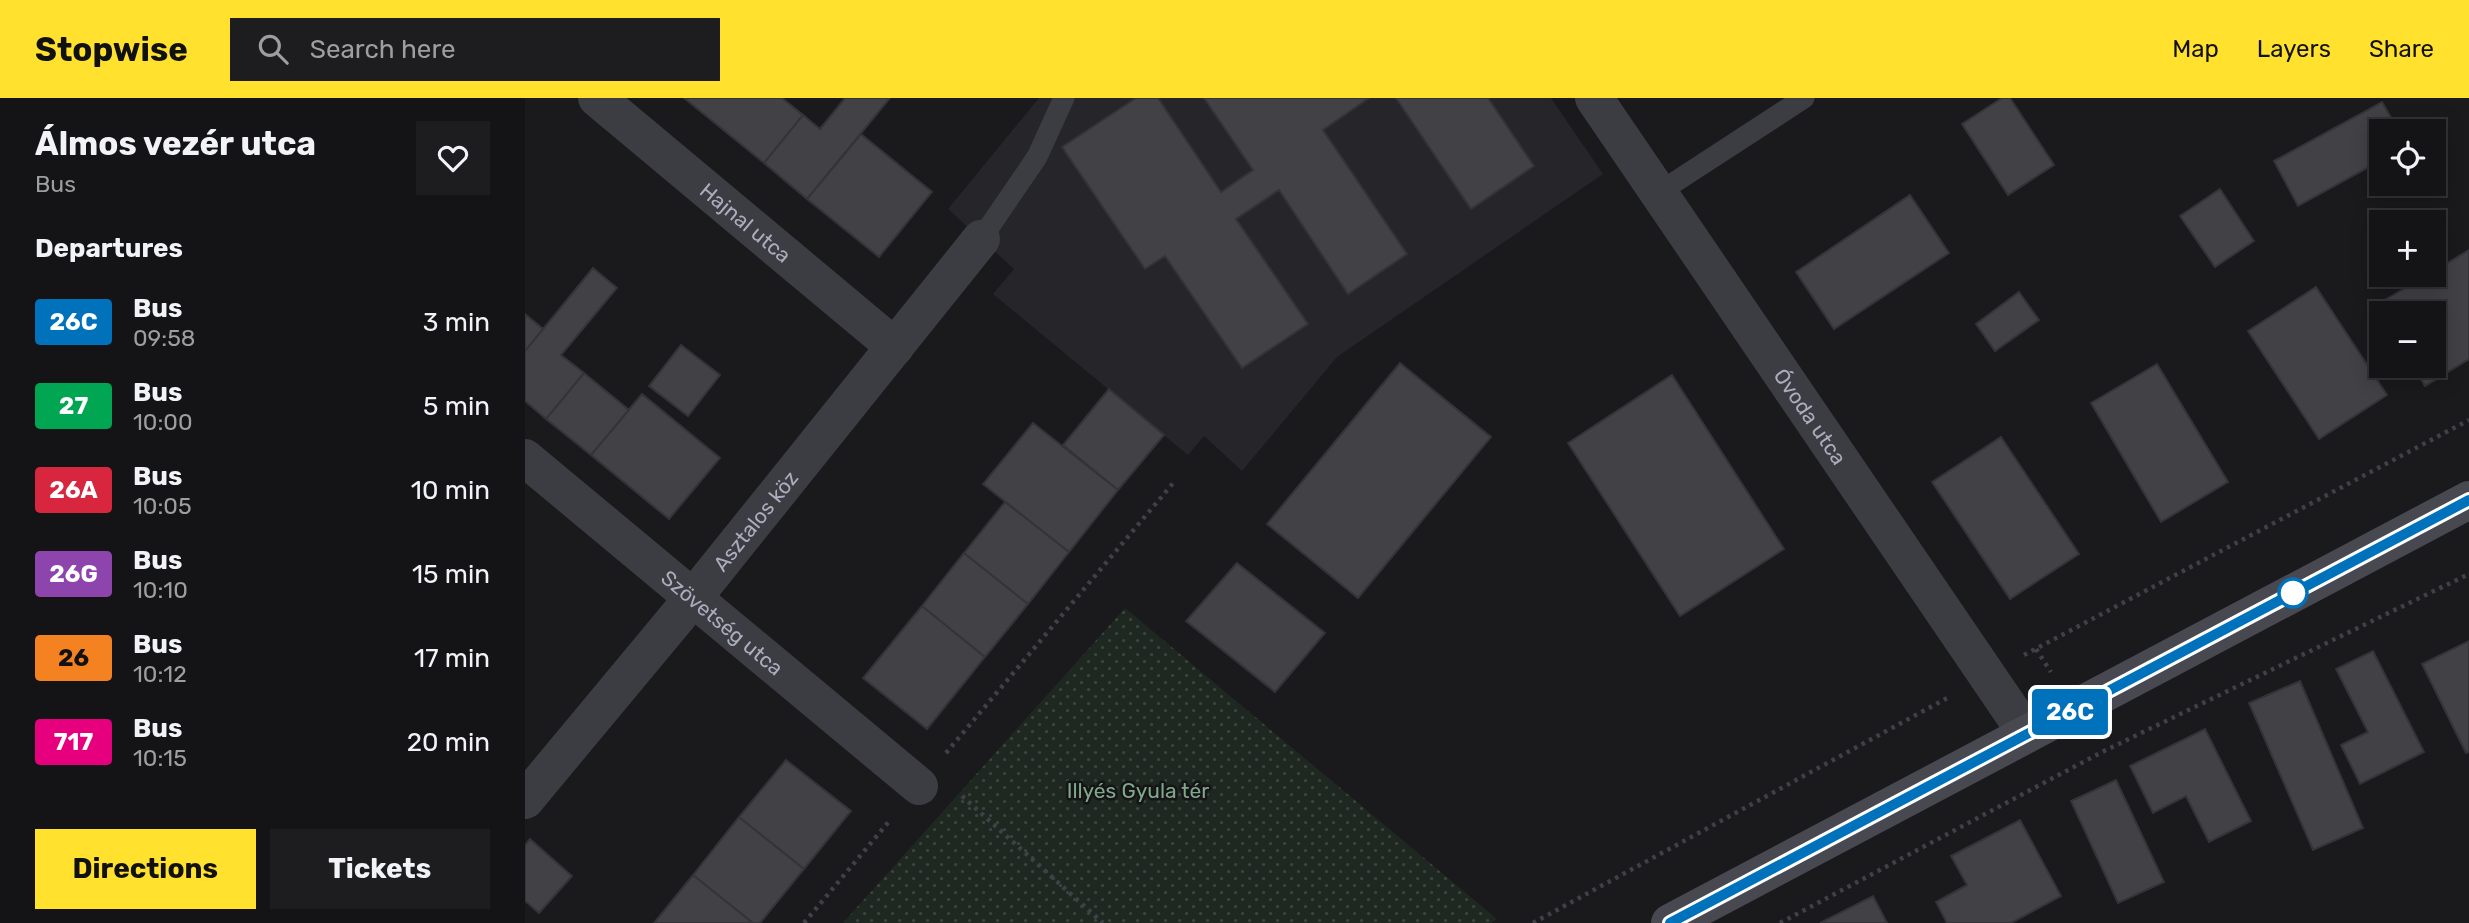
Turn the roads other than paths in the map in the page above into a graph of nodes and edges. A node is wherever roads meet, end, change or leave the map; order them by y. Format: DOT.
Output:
graph roads {
  1 [pos="597,98"];
  2 [pos="1064,98"];
  3 [pos="1594,98"];
  4 [pos="1804,98"];
  5 [pos="1658,193"];
  6 [pos="981,239"];
  7 [pos="895,347"];
  8 [pos="525,458"];
  9 [pos="2469,500"];
  10 [pos="694,598"];
  11 [pos="2027,734"];
  12 [pos="926,778"];
  13 [pos="525,800"];
  14 [pos="1670,923"];
  1 -- 7 [label="street, Hajnal utca"];
  2 -- 6 [label="lane"];
  3 -- 5 [label="street, Óvoda utca"];
  4 -- 5 [label="lane"];
  5 -- 11 [label="street, Óvoda utca"];
  6 -- 7 [label="street, Asztalos köz"];
  7 -- 10 [label="street, Asztalos köz"];
  8 -- 10 [label="street, Szövetség utca"];
  9 -- 11 [label="main road"];
  10 -- 12 [label="street, Szövetség utca"];
  10 -- 13 [label="street, Asztalos köz"];
  11 -- 14 [label="main road"];
}
